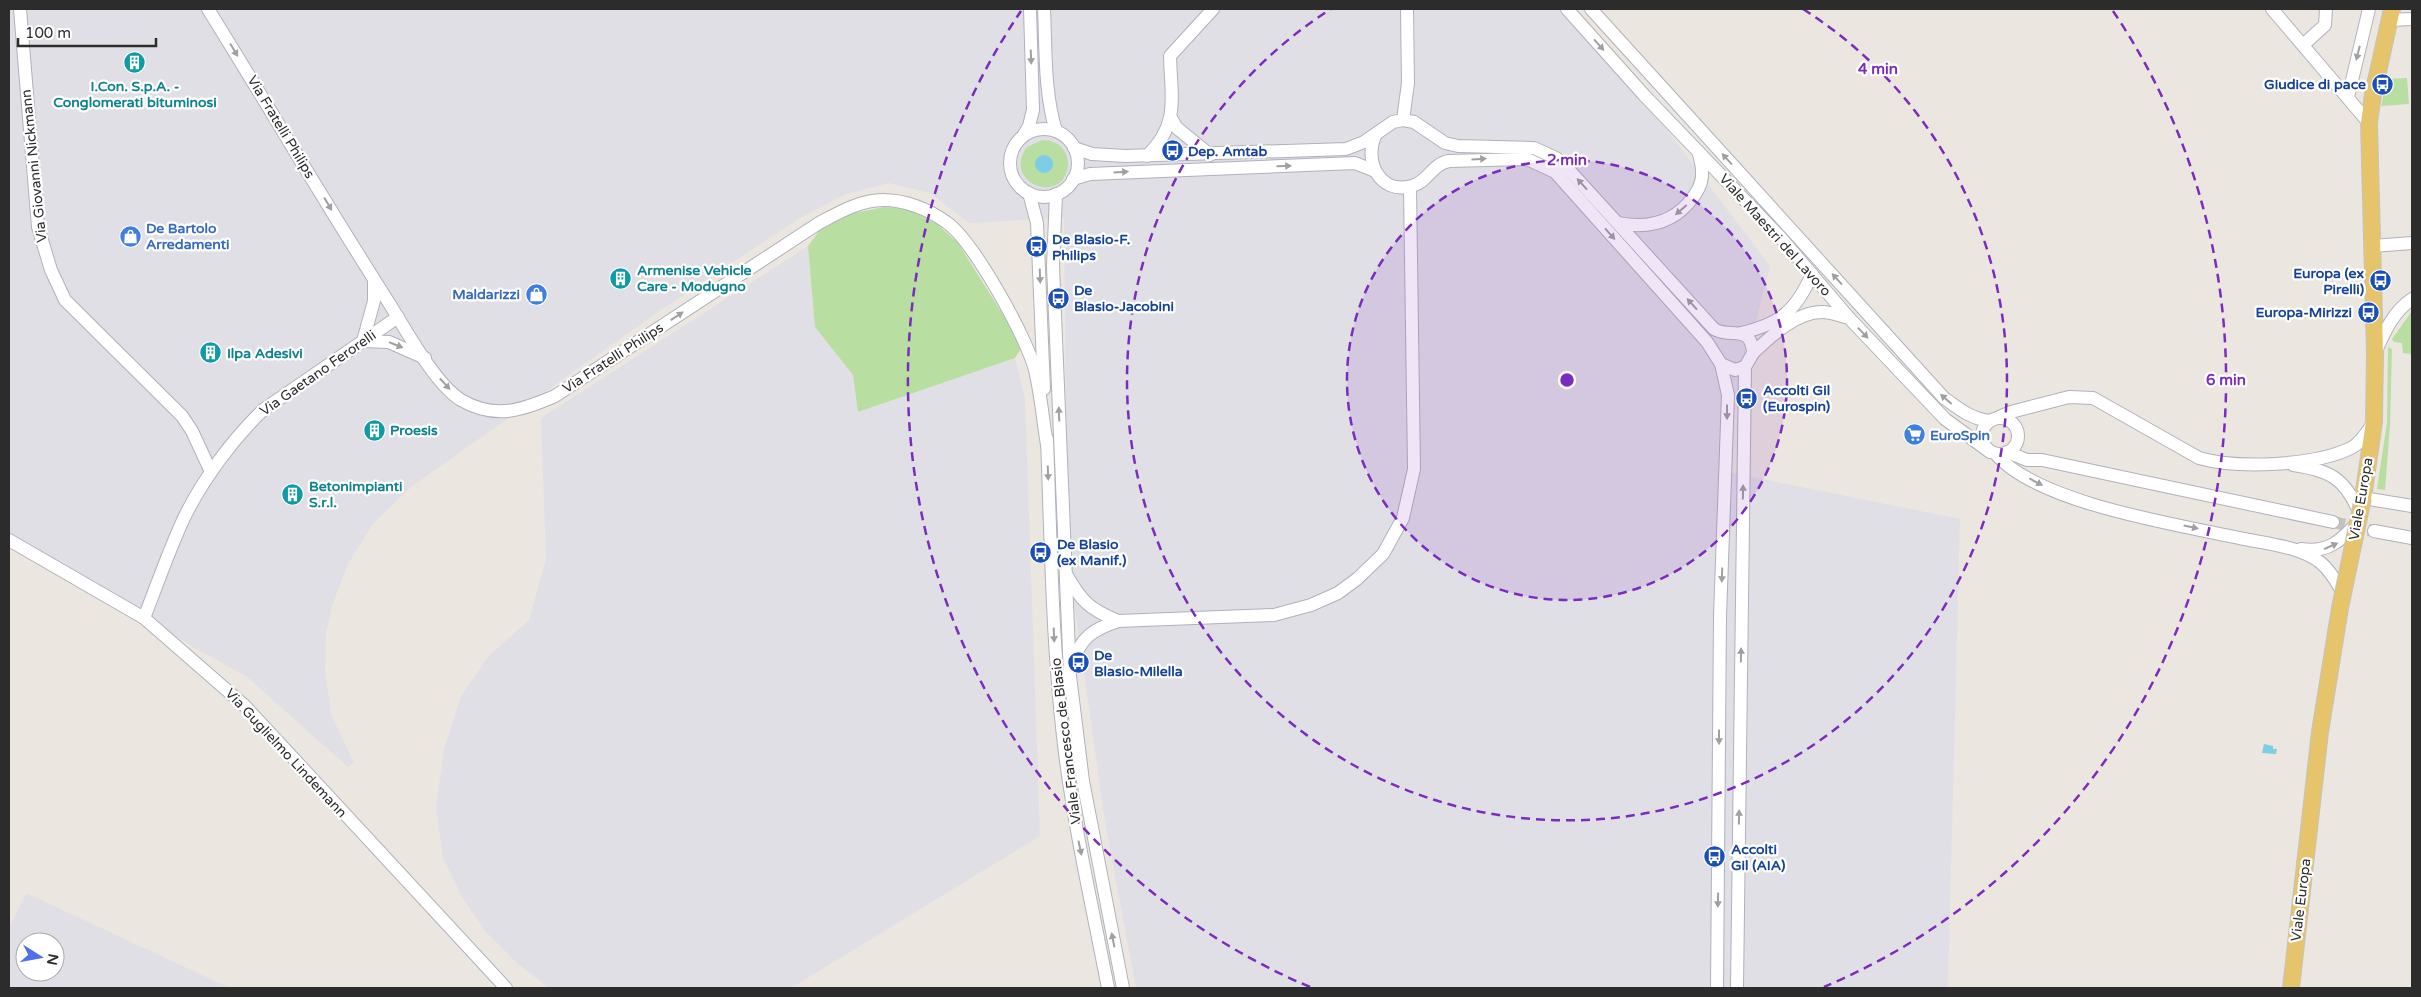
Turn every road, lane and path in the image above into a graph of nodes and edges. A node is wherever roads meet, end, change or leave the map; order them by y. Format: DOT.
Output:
graph roads {
  1 [pos="20,9"];
  2 [pos="208,9"];
  3 [pos="1030,9"];
  4 [pos="1044,9"];
  5 [pos="1213,9"];
  6 [pos="1406,9"];
  7 [pos="1567,9"];
  8 [pos="1591,9"];
  9 [pos="2272,9"];
  10 [pos="2326,9"];
  11 [pos="2369,9"];
  12 [pos="2391,14"];
  13 [pos="2412,18"];
  14 [pos="2303,45"];
  15 [pos="2348,97"];
  16 [pos="1171,118"];
  17 [pos="1403,120"];
  18 [pos="2369,122"];
  19 [pos="1056,131"];
  20 [pos="1376,134"];
  21 [pos="1431,134"];
  22 [pos="1023,136"];
  23 [pos="1074,148"];
  24 [pos="1698,151"];
  25 [pos="1210,155"];
  26 [pos="1147,156"];
  27 [pos="1433,170"];
  28 [pos="1375,171"];
  29 [pos="1073,179"];
  30 [pos="1410,187"];
  31 [pos="1028,193"];
  32 [pos="1056,194"];
  33 [pos="1618,223"];
  34 [pos="2412,243"];
  35 [pos="2372,246"];
  36 [pos="1812,274"];
  37 [pos="373,278"];
  38 [pos="2412,299"];
  39 [pos="398,317"];
  40 [pos="1849,318"];
  41 [pos="1735,333"];
  42 [pos="363,341"];
  43 [pos="1753,353"];
  44 [pos="2375,354"];
  45 [pos="426,359"];
  46 [pos="1718,359"];
  47 [pos="1745,366"];
  48 [pos="1994,419"];
  49 [pos="2374,422"];
  50 [pos="2017,442"];
  51 [pos="1047,446"];
  52 [pos="1998,453"];
  53 [pos="2042,460"];
  54 [pos="2279,463"];
  55 [pos="211,472"];
  56 [pos="2412,506"];
  57 [pos="2360,511"];
  58 [pos="2334,522"];
  59 [pos="2374,531"];
  60 [pos="2412,538"];
  61 [pos="9,540"];
  62 [pos="2266,543"];
  63 [pos="1065,572"];
  64 [pos="2342,601"];
  65 [pos="144,618"];
  66 [pos="1118,621"];
  67 [pos="1070,676"];
  68 [pos="506,988"];
  69 [pos="1108,988"];
  70 [pos="1123,988"];
  71 [pos="1717,988"];
  72 [pos="1737,988"];
  73 [pos="2290,988"];
  1 -- 55 [label="street, Via Giovanni Nickmann"];
  2 -- 37 [label="street, Via Fratelli Philips, one-way"];
  3 -- 22 [label="street, one-way"];
  4 -- 19 [label="street"];
  5 -- 16 [label="street"];
  6 -- 17 [label="street"];
  7 -- 24 [label="street, Viale Maestri del Lavoro, one-way"];
  48 -- 8 [label="street, Viale Maestri del Lavoro, one-way"];
  9 -- 14 [label="street"];
  10 -- 14 [label="street"];
  11 -- 15 [label="street, one-way"];
  12 -- 13 [label="street"];
  12 -- 18 [label="main road, Viale Europa"];
  14 -- 15 [label="street"];
  15 -- 18 [label="street"];
  16 -- 25 [label="street"];
  16 -- 26 [label="street"];
  17 -- 20 [label="street"];
  17 -- 21 [label="street"];
  18 -- 35 [label="main road, Viale Europa"];
  19 -- 22 [label="street"];
  19 -- 23 [label="street"];
  20 -- 25 [label="street"];
  20 -- 28 [label="street"];
  21 -- 27 [label="street"];
  33 -- 21 [label="street, one-way"];
  22 -- 31 [label="street"];
  23 -- 26 [label="street"];
  23 -- 29 [label="street"];
  24 -- 33 [label="street, one-way"];
  24 -- 36 [label="street, Viale Maestri del Lavoro"];
  25 -- 26 [label="street"];
  27 -- 30 [label="street"];
  27 -- 46 [label="street, one-way"];
  29 -- 28 [label="street, one-way"];
  28 -- 30 [label="street"];
  29 -- 32 [label="street"];
  30 -- 66 [label="street"];
  31 -- 32 [label="street"];
  31 -- 51 [label="street, Viale Francesco de Blasio, one-way"];
  63 -- 32 [label="street, Viale Francesco de Blasio, one-way"];
  41 -- 33 [label="street, one-way"];
  34 -- 35 [label="street"];
  35 -- 44 [label="main road, Viale Europa"];
  36 -- 40 [label="street, Viale Maestri del Lavoro"];
  36 -- 41 [label="street"];
  37 -- 39 [label="street, Via Fratelli Philips"];
  37 -- 42 [label="street"];
  38 -- 44 [label="street"];
  39 -- 42 [label="street, Via Gaetano Ferorelli"];
  39 -- 45 [label="street, Via Fratelli Philips"];
  40 -- 43 [label="street"];
  40 -- 52 [label="street, Viale Maestri del Lavoro, one-way"];
  41 -- 43 [label="street"];
  41 -- 46 [label="street"];
  42 -- 45 [label="street, one-way"];
  42 -- 55 [label="street, Via Gaetano Ferorelli"];
  43 -- 47 [label="street"];
  44 -- 49 [label="main road, Viale Europa"];
  45 -- 51 [label="street, Via Fratelli Philips, one-way"];
  46 -- 47 [label="street"];
  46 -- 71 [label="street, one-way"];
  72 -- 47 [label="street, one-way"];
  48 -- 50 [label="street"];
  48 -- 52 [label="street"];
  48 -- 54 [label="street"];
  49 -- 54 [label="street"];
  49 -- 57 [label="main road, Viale Europa"];
  50 -- 52 [label="street"];
  50 -- 53 [label="street"];
  51 -- 69 [label="street, Viale Francesco de Blasio, one-way"];
  52 -- 53 [label="street"];
  52 -- 62 [label="street, one-way"];
  53 -- 58 [label="street"];
  54 -- 57 [label="street"];
  55 -- 65 [label="street, Via Gaetano Ferorelli"];
  56 -- 57 [label="street"];
  62 -- 57 [label="street, one-way"];
  57 -- 64 [label="main road, Viale Europa, bridge"];
  59 -- 60 [label="street"];
  61 -- 65 [label="street, Via Guglielmo Lindemann"];
  62 -- 64 [label="street"];
  63 -- 66 [label="street"];
  63 -- 67 [label="street, Viale Francesco de Blasio"];
  64 -- 73 [label="main road, Viale Europa"];
  65 -- 68 [label="street, Via Guglielmo Lindemann"];
  66 -- 67 [label="street"];
  70 -- 67 [label="street, Viale Francesco de Blasio, one-way"];
}
